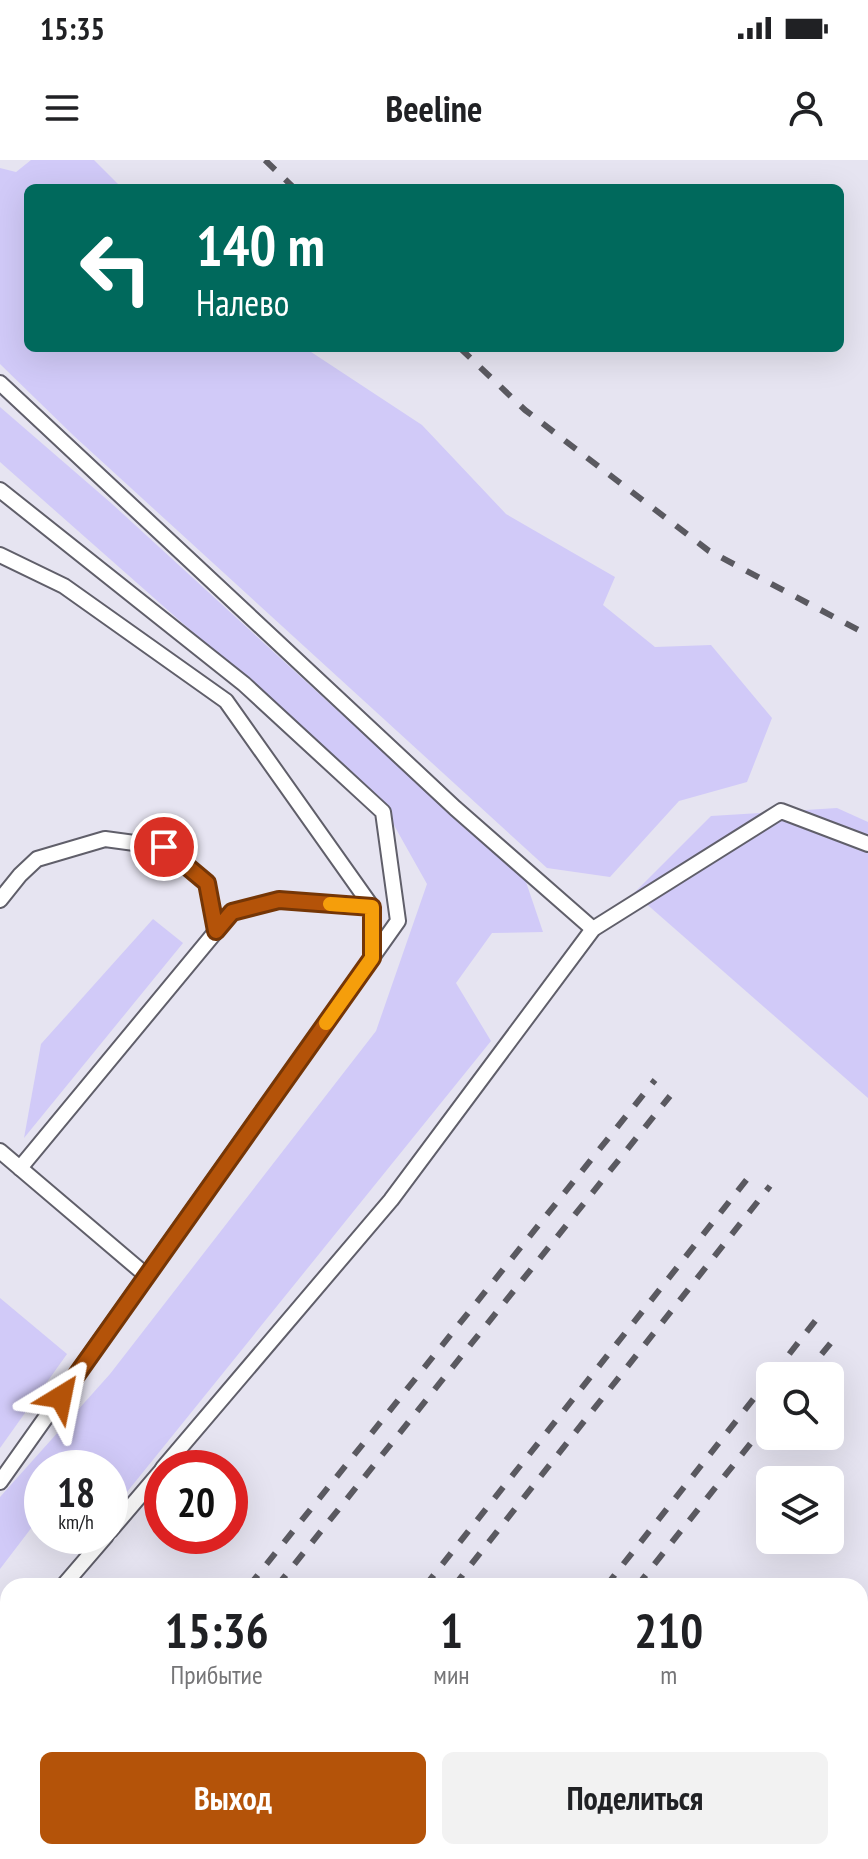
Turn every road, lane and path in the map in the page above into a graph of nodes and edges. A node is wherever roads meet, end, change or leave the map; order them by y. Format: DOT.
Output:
graph roads {
  1 [pos="0,383"];
  2 [pos="0,490"];
  3 [pos="0,555"];
  4 [pos="868,844"];
  5 [pos="0,900"];
  6 [pos="372,907"];
  7 [pos="593,929"];
  8 [pos="216,931"];
  9 [pos="372,958"];
  10 [pos="0,1151"];
  11 [pos="20,1168"];
  12 [pos="147,1276"];
  13 [pos="179,1450"];
  14 [pos="0,1482"];
  15 [pos="144,1491"];
  16 [pos="128,1510"];
  17 [pos="91,1554"];
  18 [pos="70,1578"];
  1 -- 7 [label="lane"];
  2 -- 9 [label="lane"];
  3 -- 6 [label="lane"];
  4 -- 7 [label="lane"];
  5 -- 8 [label="lane"];
  6 -- 8 [label="lane"];
  6 -- 9 [label="lane"];
  7 -- 13 [label="lane"];
  8 -- 11 [label="lane"];
  9 -- 12 [label="lane"];
  10 -- 11 [label="lane"];
  11 -- 12 [label="lane"];
  12 -- 14 [label="lane"];
  15 -- 16 [label="lane"];
  17 -- 18 [label="lane"];
}
